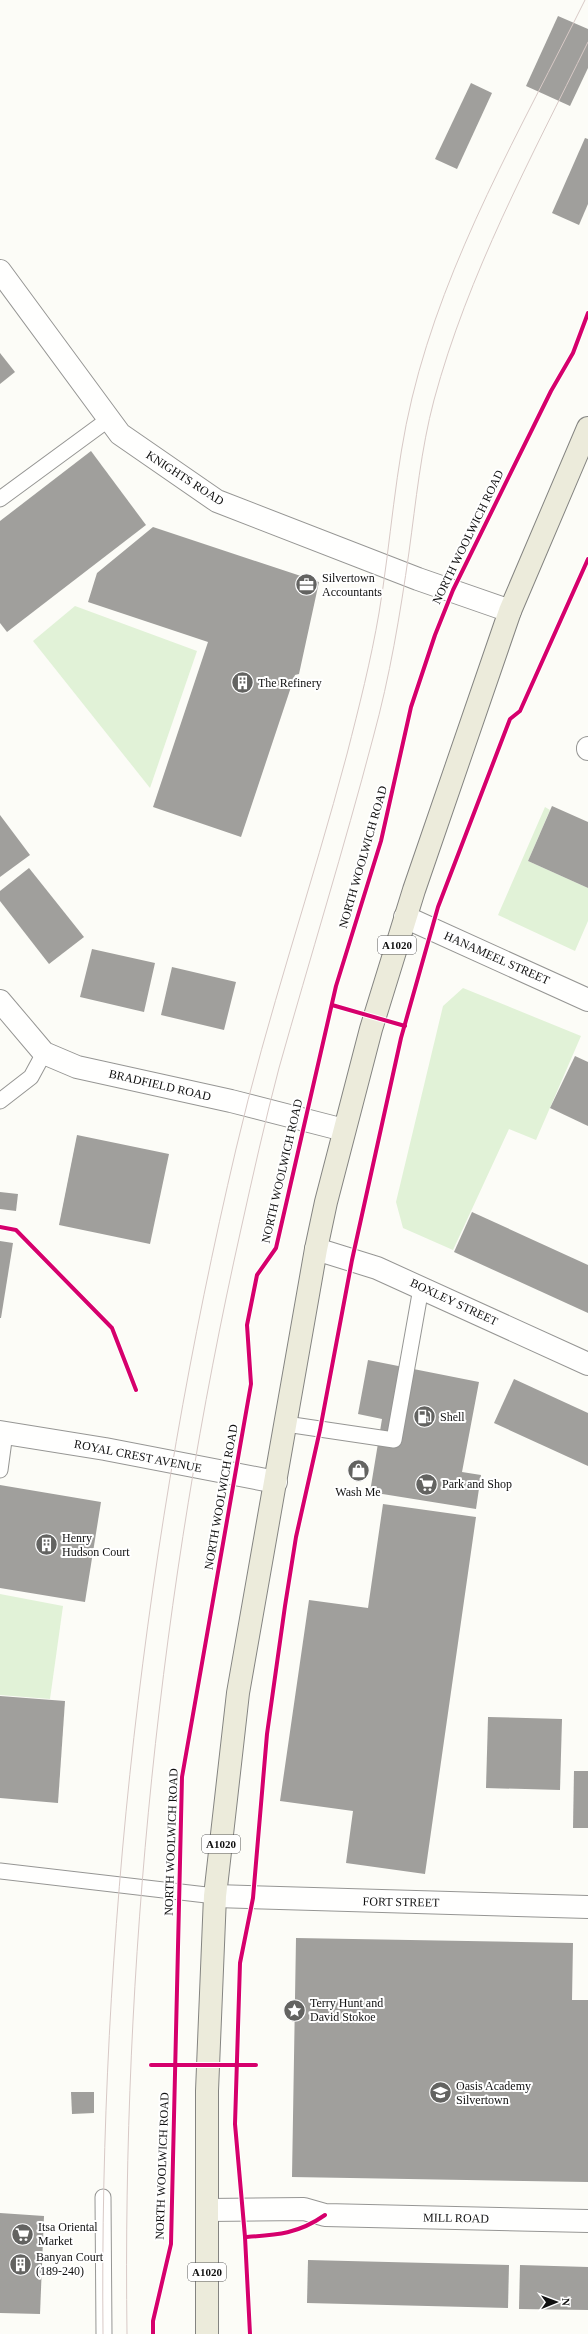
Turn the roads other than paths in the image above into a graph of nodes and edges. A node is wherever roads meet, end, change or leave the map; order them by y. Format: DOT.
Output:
graph roads {
  1 [pos="0,270"];
  2 [pos="109,420"];
  3 [pos="588,428"];
  4 [pos="0,498"];
  5 [pos="510,611"];
  6 [pos="405,917"];
  7 [pos="588,1000"];
  8 [pos="0,1001"];
  9 [pos="44,1053"];
  10 [pos="0,1101"];
  11 [pos="344,1130"];
  12 [pos="316,1249"];
  13 [pos="421,1288"];
  14 [pos="588,1364"];
  15 [pos="286,1424"];
  16 [pos="3,1432"];
  17 [pos="0,1470"];
  18 [pos="276,1482"];
  19 [pos="0,1871"];
  20 [pos="215,1896"];
  21 [pos="588,1907"];
  22 [pos="103,2197"];
  23 [pos="208,2210"];
  24 [pos="588,2221"];
  25 [pos="104,2334"];
  26 [pos="207,2334"];
  1 -- 2 [label="street, KNIGHTS ROAD"];
  2 -- 4 [label="lane"];
  2 -- 5 [label="street, KNIGHTS ROAD"];
  3 -- 5 [label="main road, A1020"];
  5 -- 6 [label="main road, A1020"];
  6 -- 7 [label="street, HANAMEEL STREET"];
  6 -- 11 [label="main road, A1020"];
  8 -- 9 [label="street, BRADFIELD ROAD"];
  9 -- 10 [label="lane"];
  9 -- 11 [label="street, BRADFIELD ROAD"];
  11 -- 12 [label="main road, A1020"];
  12 -- 13 [label="street, BOXLEY STREET"];
  12 -- 15 [label="main road, A1020"];
  13 -- 14 [label="street, BOXLEY STREET"];
  13 -- 15 [label="lane"];
  15 -- 18 [label="main road, A1020"];
  16 -- 17 [label="lane"];
  16 -- 18 [label="street, ROYAL CREST AVENUE"];
  18 -- 20 [label="main road, A1020"];
  19 -- 20 [label="lane"];
  20 -- 21 [label="street, FORT STREET"];
  20 -- 23 [label="main road, A1020"];
  22 -- 25 [label="lane"];
  23 -- 24 [label="street, MILL ROAD"];
  23 -- 26 [label="main road, A1020"];
}
